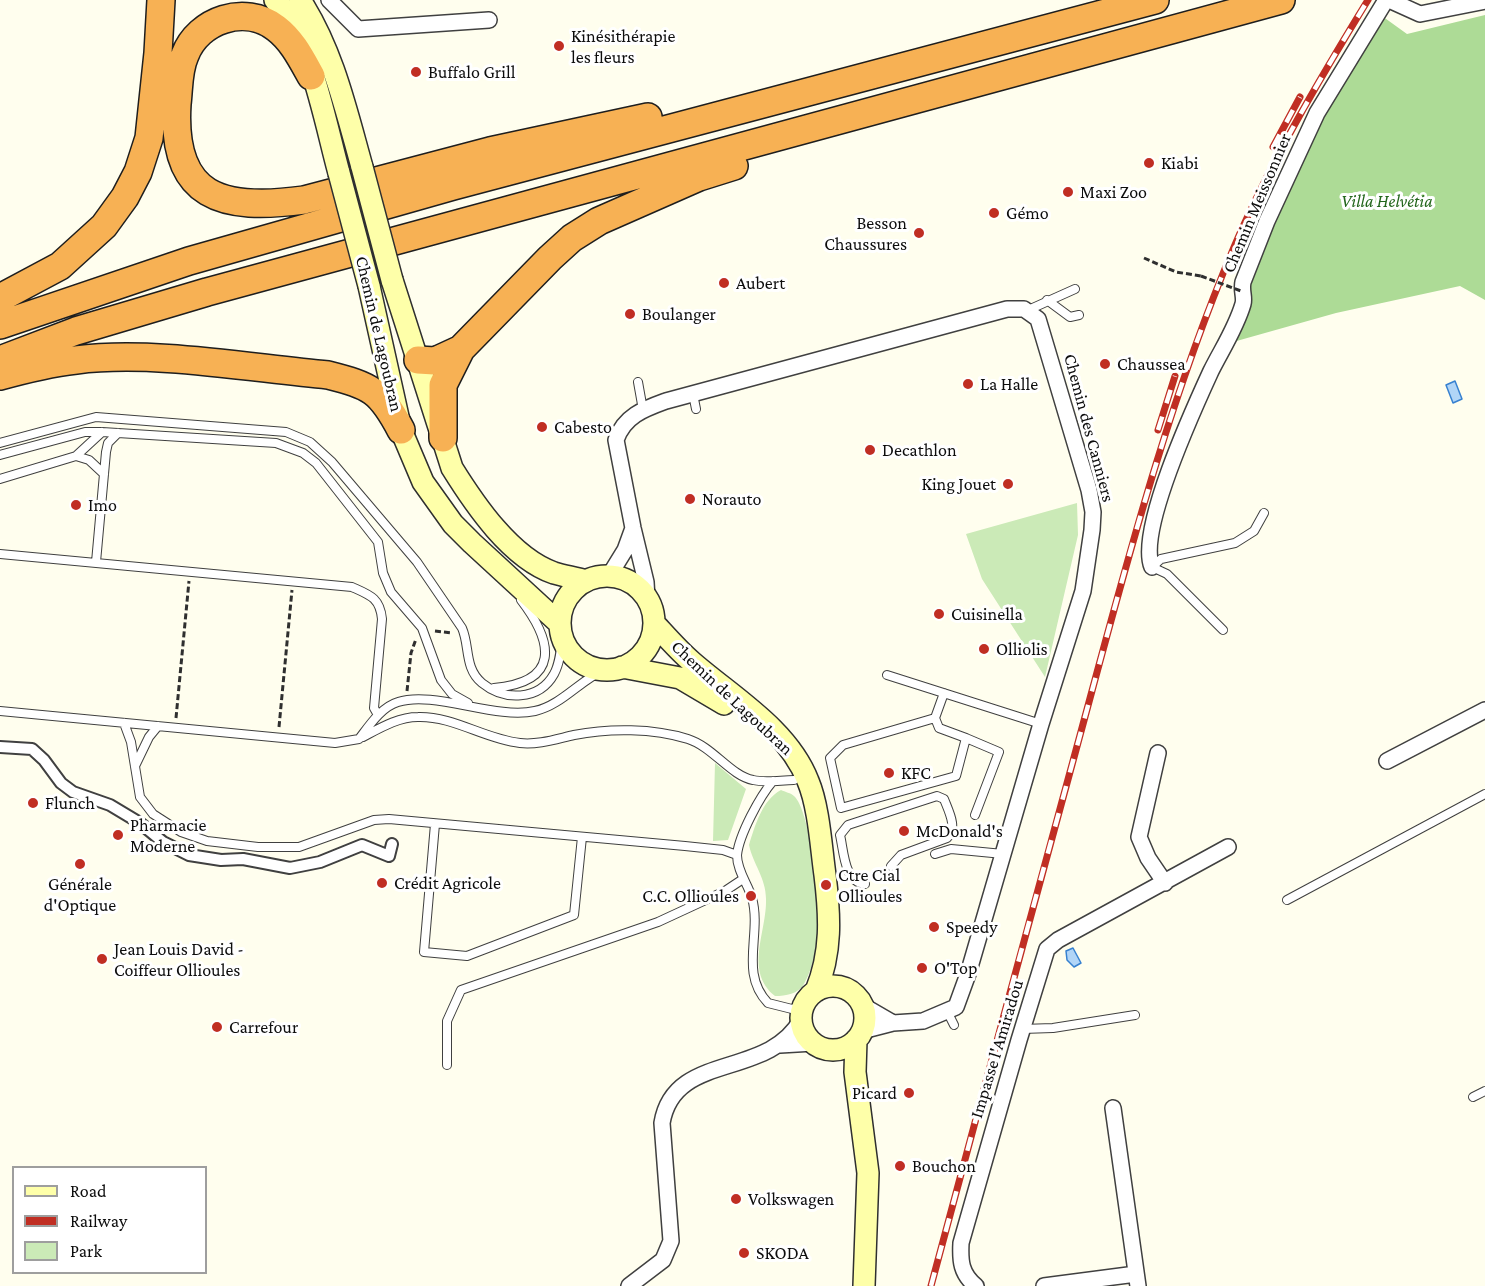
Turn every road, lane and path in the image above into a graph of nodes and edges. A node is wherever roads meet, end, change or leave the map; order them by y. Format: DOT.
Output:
graph roads {
  1 [pos="161,0"];
  2 [pos="177,0"];
  3 [pos="275,0"];
  4 [pos="300,0"];
  5 [pos="330,0"];
  6 [pos="1155,0"];
  7 [pos="1281,0"];
  8 [pos="1388,0"];
  9 [pos="1485,1"];
  10 [pos="489,20"];
  11 [pos="1039,65"];
  12 [pos="891,71"];
  13 [pos="311,76"];
  14 [pos="181,162"];
  15 [pos="1144,258"];
  16 [pos="1075,289"];
  17 [pos="1241,291"];
  18 [pos="0,298"];
  19 [pos="1047,300"];
  20 [pos="1026,311"];
  21 [pos="1079,315"];
  22 [pos="0,325"];
  23 [pos="383,339"];
  24 [pos="461,349"];
  25 [pos="0,360"];
  26 [pos="418,360"];
  27 [pos="0,376"];
  28 [pos="638,382"];
  29 [pos="643,410"];
  30 [pos="401,430"];
  31 [pos="102,432"];
  32 [pos="118,433"];
  33 [pos="443,438"];
  34 [pos="0,443"];
  35 [pos="0,455"];
  36 [pos="76,456"];
  37 [pos="104,474"];
  38 [pos="0,479"];
  39 [pos="1264,513"];
  40 [pos="633,528"];
  41 [pos="0,554"];
  42 [pos="96,562"];
  43 [pos="1152,567"];
  44 [pos="185,571"];
  45 [pos="506,576"];
  46 [pos="609,576"];
  47 [pos="586,580"];
  48 [pos="293,581"];
  49 [pos="647,599"];
  50 [pos="654,622"];
  51 [pos="1223,630"];
  52 [pos="561,631"];
  53 [pos="614,668"];
  54 [pos="886,675"];
  55 [pos="494,688"];
  56 [pos="944,693"];
  57 [pos="483,709"];
  58 [pos="1485,710"];
  59 [pos="0,711"];
  60 [pos="378,716"];
  61 [pos="935,718"];
  62 [pos="124,723"];
  63 [pos="1041,724"];
  64 [pos="158,726"];
  65 [pos="175,728"];
  66 [pos="278,738"];
  67 [pos="966,738"];
  68 [pos="358,739"];
  69 [pos="0,747"];
  70 [pos="1158,753"];
  71 [pos="1387,761"];
  72 [pos="135,768"];
  73 [pos="794,780"];
  74 [pos="773,781"];
  75 [pos="1485,794"];
  76 [pos="814,810"];
  77 [pos="975,815"];
  78 [pos="435,824"];
  79 [pos="582,837"];
  80 [pos="392,843"];
  81 [pos="1228,847"];
  82 [pos="935,854"];
  83 [pos="737,855"];
  84 [pos="1003,855"];
  85 [pos="891,866"];
  86 [pos="743,879"];
  87 [pos="1165,883"];
  88 [pos="865,884"];
  89 [pos="1287,900"];
  90 [pos="829,947"];
  91 [pos="856,998"];
  92 [pos="807,1006"];
  93 [pos="947,1011"];
  94 [pos="1135,1015"];
  95 [pos="893,1023"];
  96 [pos="954,1025"];
  97 [pos="1022,1029"];
  98 [pos="859,1035"];
  99 [pos="780,1046"];
  100 [pos="823,1046"];
  101 [pos="447,1065"];
  102 [pos="855,1072"];
  103 [pos="1485,1091"];
  104 [pos="1473,1097"];
  105 [pos="1113,1108"];
  106 [pos="1137,1280"];
  107 [pos="629,1286"];
  108 [pos="864,1286"];
  109 [pos="976,1286"];
  110 [pos="1044,1286"];
  1 -- 18 [label="highway"];
  2 -- 14 [label="highway"];
  3 -- 13 [label="main road, Chemin de Lagoubran"];
  4 -- 26 [label="main road, Chemin de Lagoubran, bridge"];
  5 -- 10 [label="street"];
  6 -- 12 [label="highway"];
  7 -- 11 [label="highway"];
  8 -- 9 [label="street"];
  8 -- 17 [label="street, Chemin Meissonnier"];
  11 -- 24 [label="highway"];
  11 -- 25 [label="highway"];
  12 -- 14 [label="highway"];
  12 -- 22 [label="highway"];
  13 -- 14 [label="highway"];
  13 -- 23 [label="main road, Chemin de Lagoubran, bridge"];
  15 -- 17 [label="path, bridge"];
  16 -- 19 [label="lane"];
  17 -- 43 [label="street, Chemin Meissonnier"];
  19 -- 20 [label="lane"];
  19 -- 21 [label="lane"];
  20 -- 29 [label="street"];
  20 -- 63 [label="street, Chemin des Canniers"];
  23 -- 26 [label="main road"];
  23 -- 30 [label="main road, Chemin de Lagoubran"];
  24 -- 26 [label="highway"];
  24 -- 33 [label="highway"];
  26 -- 33 [label="main road, Chemin de Lagoubran"];
  27 -- 30 [label="highway"];
  28 -- 29 [label="lane"];
  29 -- 40 [label="street"];
  30 -- 45 [label="main road, Chemin de Lagoubran"];
  31 -- 32 [label="lane"];
  31 -- 35 [label="lane"];
  31 -- 36 [label="lane"];
  32 -- 37 [label="lane"];
  32 -- 57 [label="lane"];
  33 -- 47 [label="main road, Chemin de Lagoubran"];
  34 -- 55 [label="lane"];
  36 -- 37 [label="lane"];
  36 -- 38 [label="lane"];
  37 -- 42 [label="lane"];
  39 -- 43 [label="lane"];
  40 -- 46 [label="street"];
  40 -- 49 [label="street"];
  41 -- 42 [label="lane"];
  42 -- 44 [label="lane"];
  43 -- 51 [label="lane"];
  44 -- 48 [label="lane"];
  44 -- 65 [label="path"];
  45 -- 52 [label="main road, Chemin de Lagoubran"];
  45 -- 55 [label="lane"];
  46 -- 47 [label="main road"];
  46 -- 49 [label="main road"];
  47 -- 52 [label="main road"];
  48 -- 60 [label="lane"];
  48 -- 66 [label="path"];
  49 -- 50 [label="main road"];
  50 -- 53 [label="main road"];
  50 -- 76 [label="main road, Chemin de Lagoubran"];
  52 -- 53 [label="main road"];
  52 -- 55 [label="lane"];
  53 -- 57 [label="lane"];
  53 -- 73 [label="main road, Chemin de Lagoubran"];
  54 -- 56 [label="lane"];
  56 -- 61 [label="lane"];
  56 -- 63 [label="lane"];
  57 -- 60 [label="lane"];
  58 -- 71 [label="street"];
  59 -- 62 [label="lane"];
  60 -- 68 [label="lane"];
  61 -- 67 [label="lane"];
  61 -- 67 [label="lane"];
  62 -- 64 [label="lane"];
  62 -- 72 [label="lane"];
  63 -- 84 [label="street, Chemin des Canniers"];
  64 -- 65 [label="lane"];
  64 -- 72 [label="lane"];
  65 -- 66 [label="lane"];
  66 -- 68 [label="lane"];
  67 -- 77 [label="lane"];
  68 -- 74 [label="lane"];
  69 -- 80 [label="street"];
  70 -- 87 [label="street"];
  72 -- 78 [label="lane"];
  73 -- 74 [label="lane"];
  73 -- 76 [label="main road, Chemin de Lagoubran"];
  74 -- 83 [label="lane"];
  75 -- 89 [label="lane"];
  76 -- 90 [label="main road, Chemin de Lagoubran"];
  78 -- 79 [label="lane"];
  78 -- 79 [label="lane"];
  79 -- 83 [label="lane"];
  81 -- 87 [label="street, Impasse l'Amiradou"];
  82 -- 84 [label="lane"];
  83 -- 86 [label="lane"];
  84 -- 93 [label="street, Chemin des Canniers"];
  85 -- 88 [label="lane"];
  86 -- 92 [label="lane"];
  86 -- 101 [label="lane"];
  87 -- 97 [label="street, Impasse l'Amiradou"];
  90 -- 91 [label="main road, Chemin de Lagoubran"];
  90 -- 92 [label="main road, Chemin de Lagoubran"];
  91 -- 92 [label="main road"];
  91 -- 95 [label="street"];
  91 -- 98 [label="main road"];
  92 -- 99 [label="street"];
  92 -- 100 [label="main road"];
  93 -- 95 [label="street"];
  93 -- 96 [label="lane"];
  94 -- 97 [label="lane"];
  95 -- 98 [label="street"];
  97 -- 109 [label="street, Impasse l'Amiradou"];
  98 -- 100 [label="main road"];
  98 -- 102 [label="main road"];
  99 -- 100 [label="street"];
  99 -- 107 [label="street"];
  100 -- 102 [label="main road"];
  102 -- 108 [label="main road"];
  103 -- 104 [label="lane"];
  105 -- 106 [label="street"];
  106 -- 110 [label="street"];
}
